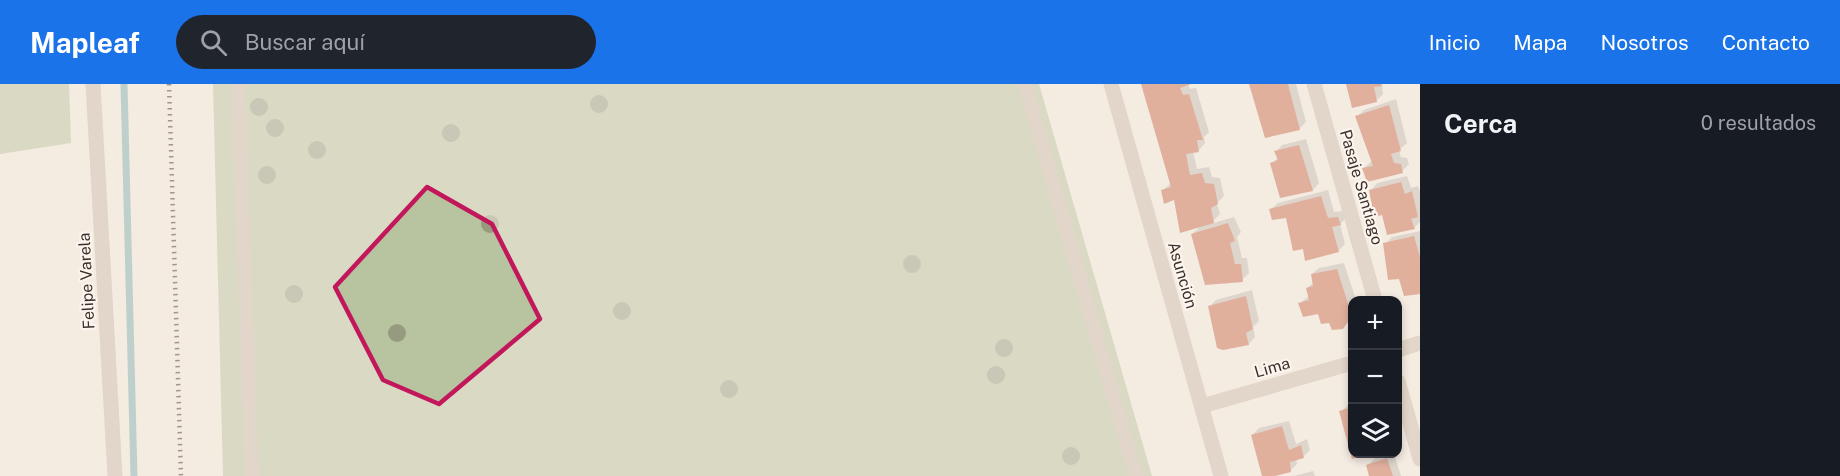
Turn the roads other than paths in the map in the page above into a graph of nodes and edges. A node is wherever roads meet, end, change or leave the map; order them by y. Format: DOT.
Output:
graph roads {
  1 [pos="93,84"];
  2 [pos="238,84"];
  3 [pos="1025,84"];
  4 [pos="1110,84"];
  5 [pos="1314,84"];
  6 [pos="1374,296"];
  7 [pos="1420,343"];
  8 [pos="1402,349"];
  9 [pos="1348,364"];
  10 [pos="1402,395"];
  11 [pos="1202,406"];
  12 [pos="1420,459"];
  13 [pos="115,476"];
  14 [pos="252,476"];
  15 [pos="1136,476"];
  16 [pos="1221,476"];
  1 -- 13 [label="street, Felipe Varela"];
  2 -- 14 [label="lane"];
  3 -- 15 [label="lane"];
  4 -- 11 [label="street, Asunción"];
  5 -- 6 [label="street, Pasaje Santiago"];
  7 -- 8 [label="street"];
  9 -- 11 [label="street, Lima"];
  10 -- 12 [label="street"];
  11 -- 16 [label="street, Asunción"];
}
